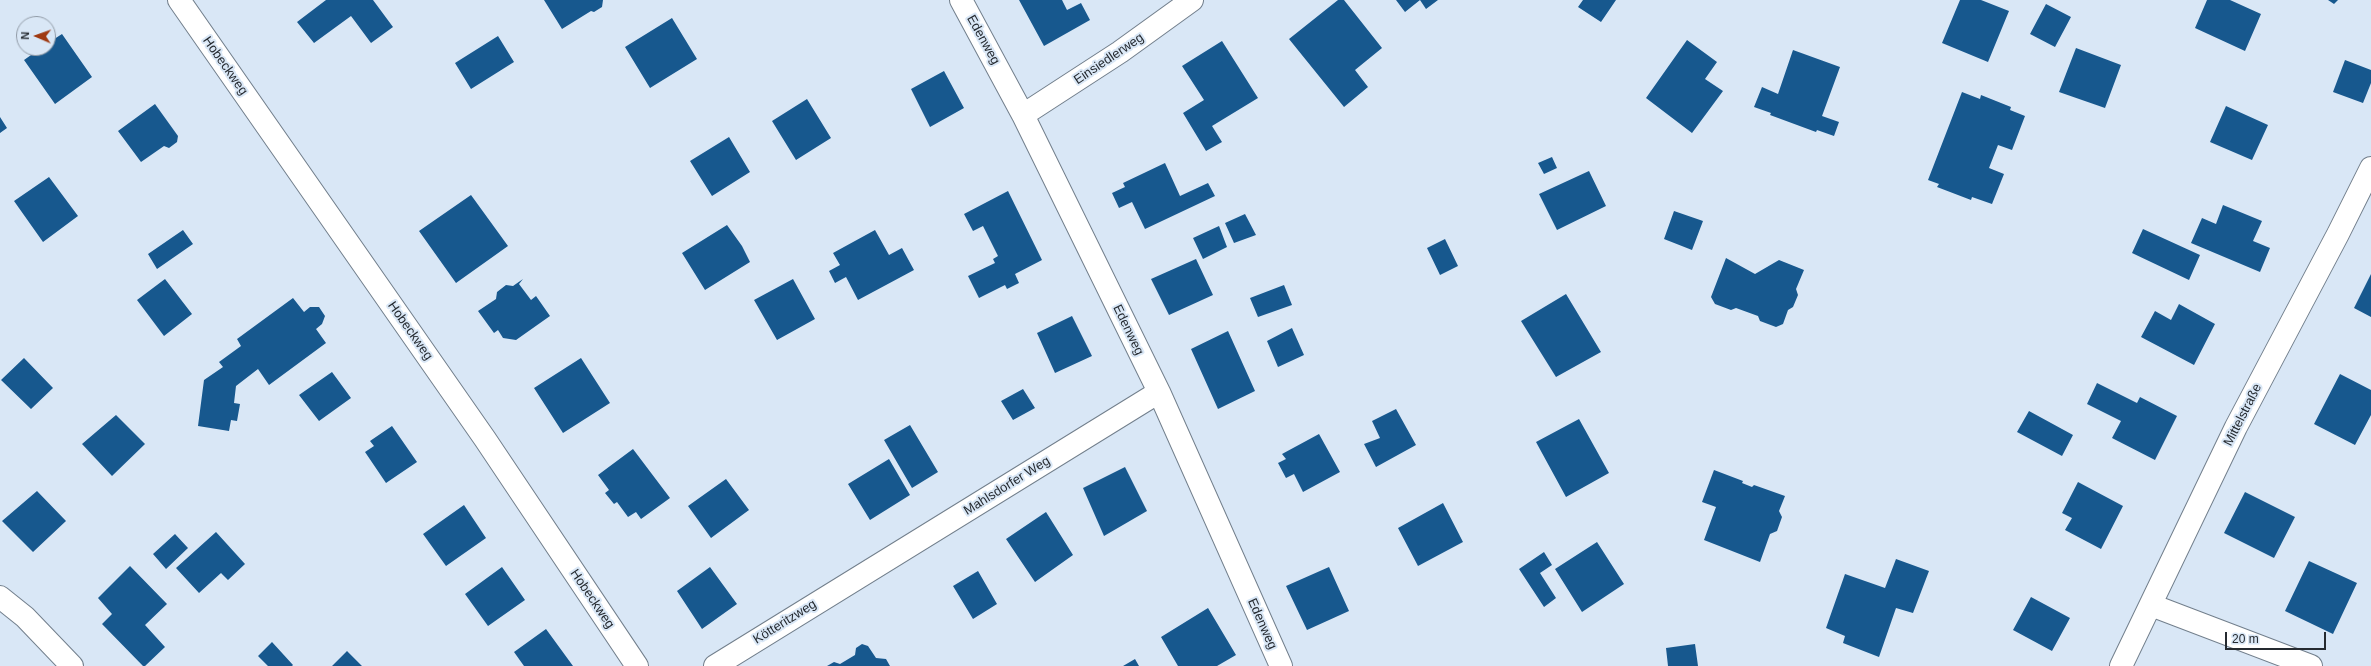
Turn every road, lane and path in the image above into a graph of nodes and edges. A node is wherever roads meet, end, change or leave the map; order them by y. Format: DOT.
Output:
graph roads {
  1 [pos="179,0"];
  2 [pos="961,0"];
  3 [pos="1192,0"];
  4 [pos="1023,115"];
  5 [pos="2371,168"];
  6 [pos="1159,392"];
  7 [pos="856,579"];
  8 [pos="0,597"];
  9 [pos="2151,605"];
  10 [pos="72,666"];
  11 [pos="637,666"];
  12 [pos="715,666"];
  13 [pos="1281,666"];
  14 [pos="2121,666"];
  15 [pos="2311,666"];
  1 -- 11 [label="street, Hobeckweg"];
  2 -- 4 [label="street, Edenweg"];
  3 -- 4 [label="street, Einsiedlerweg"];
  4 -- 6 [label="street, Edenweg"];
  5 -- 9 [label="street, Mittelstraße"];
  6 -- 7 [label="street, Mahlsdorfer Weg"];
  6 -- 13 [label="street, Edenweg"];
  7 -- 12 [label="street, Kötteritzweg"];
  8 -- 10 [label="street"];
  9 -- 14 [label="street, Mittelstraße"];
  9 -- 15 [label="street"];
}
